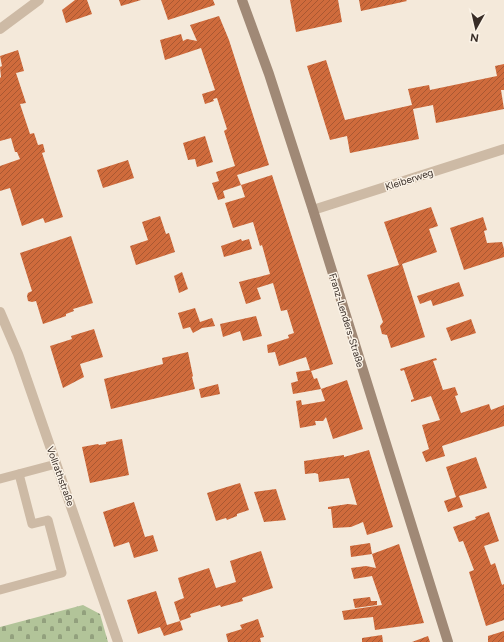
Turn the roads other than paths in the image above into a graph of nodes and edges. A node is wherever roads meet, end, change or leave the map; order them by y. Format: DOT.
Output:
graph roads {
  1 [pos="39,0"];
  2 [pos="242,0"];
  3 [pos="0,29"];
  4 [pos="504,149"];
  5 [pos="313,210"];
  6 [pos="0,312"];
  7 [pos="56,464"];
  8 [pos="18,474"];
  9 [pos="0,479"];
  10 [pos="0,590"];
  11 [pos="118,642"];
  12 [pos="448,642"];
  1 -- 3 [label="street"];
  2 -- 5 [label="street, Franz-Lenders-Straße"];
  4 -- 5 [label="street, Kleiberweg"];
  5 -- 12 [label="street, Franz-Lenders-Straße"];
  6 -- 7 [label="street, Vollrathstraße"];
  7 -- 8 [label="lane"];
  7 -- 11 [label="street, Vollrathstraße"];
  8 -- 9 [label="lane"];
  8 -- 10 [label="lane"];
}
